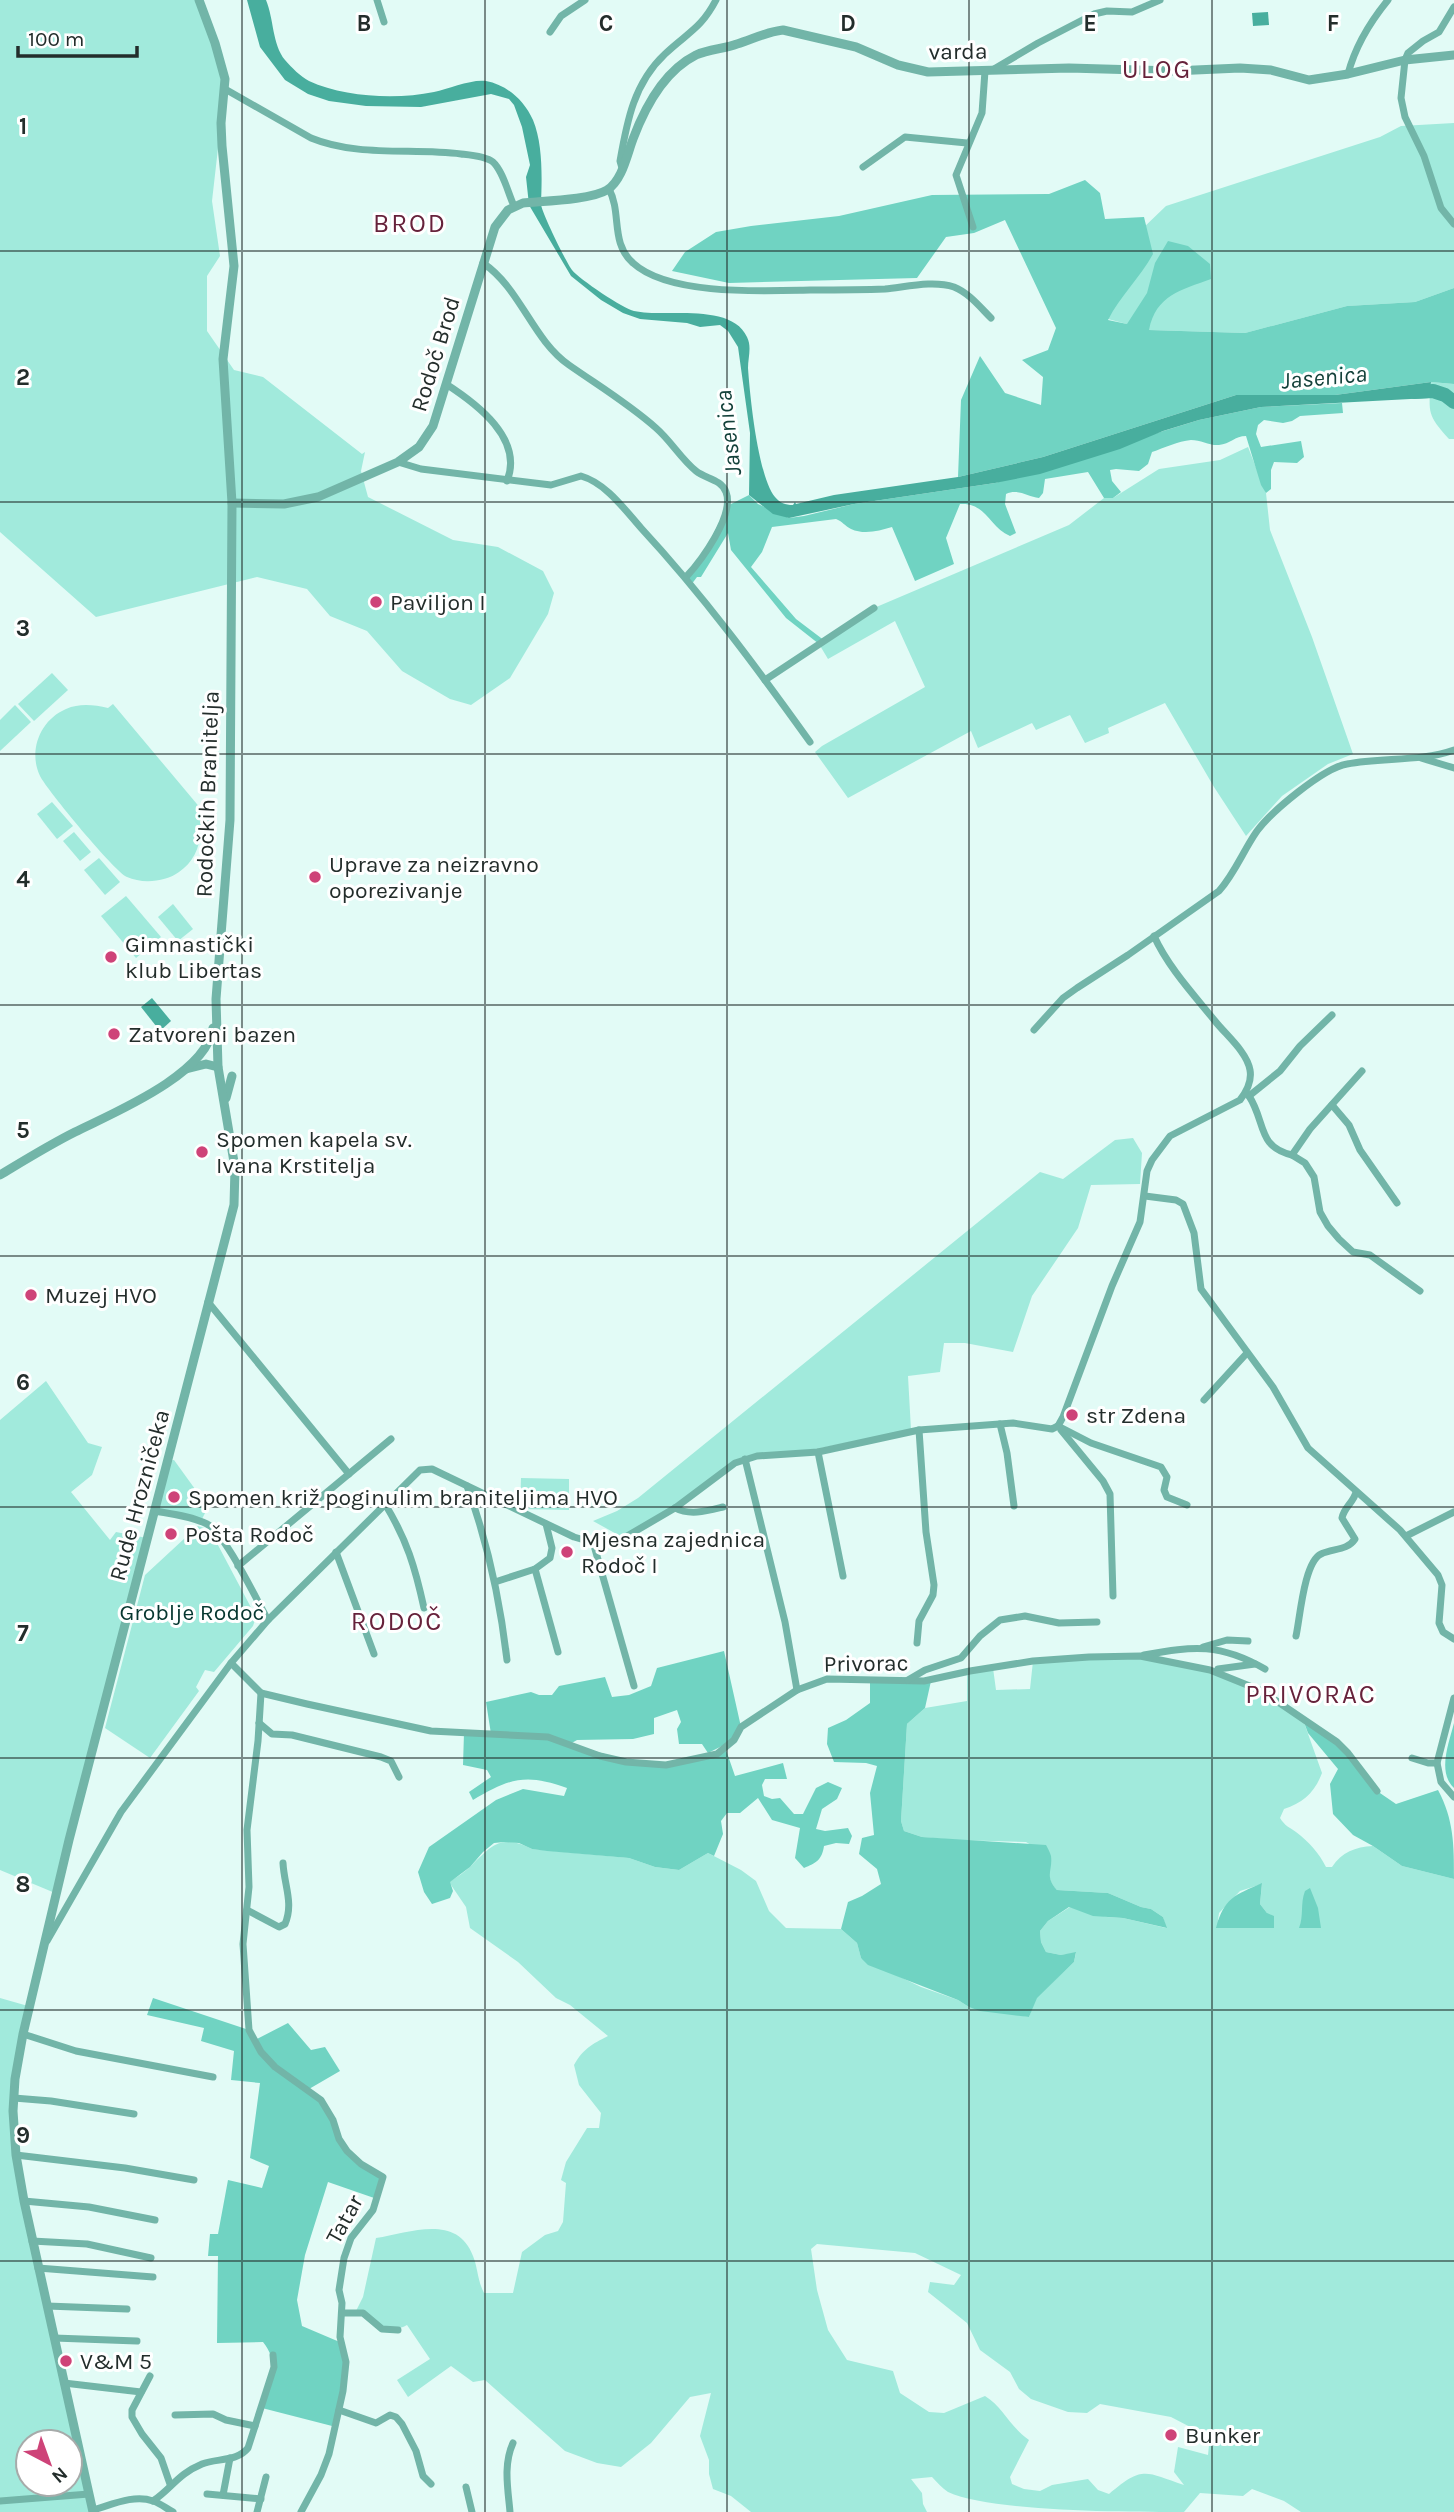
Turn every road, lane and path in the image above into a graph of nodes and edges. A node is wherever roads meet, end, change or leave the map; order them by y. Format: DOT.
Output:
graph roads {
  1 [pos="199,0"];
  2 [pos="377,0"];
  3 [pos="585,0"];
  4 [pos="716,0"];
  5 [pos="1153,0"];
  6 [pos="1160,0"];
  7 [pos="1388,0"];
  8 [pos="1141,10"];
  9 [pos="1453,11"];
  10 [pos="384,22"];
  11 [pos="550,32"];
  12 [pos="1454,55"];
  13 [pos="1405,60"];
  14 [pos="989,70"];
  15 [pos="1348,74"];
  16 [pos="225,89"];
  17 [pos="967,143"];
  18 [pos="863,167"];
  19 [pos="622,168"];
  20 [pos="609,189"];
  21 [pos="518,204"];
  22 [pos="1454,224"];
  23 [pos="973,227"];
  24 [pos="483,263"];
  25 [pos="991,318"];
  26 [pos="446,384"];
  27 [pos="398,462"];
  28 [pos="507,481"];
  29 [pos="232,503"];
  30 [pos="686,577"];
  31 [pos="874,608"];
  32 [pos="765,680"];
  33 [pos="810,742"];
  34 [pos="1454,750"];
  35 [pos="1418,757"];
  36 [pos="1454,768"];
  37 [pos="1154,936"];
  38 [pos="216,1004"];
  39 [pos="1332,1015"];
  40 [pos="1034,1030"];
  41 [pos="199,1056"];
  42 [pos="217,1056"];
  43 [pos="218,1067"];
  44 [pos="181,1070"];
  45 [pos="1362,1071"];
  46 [pos="232,1076"];
  47 [pos="220,1085"];
  48 [pos="1247,1094"];
  49 [pos="1332,1105"];
  50 [pos="225,1110"];
  51 [pos="1292,1155"];
  52 [pos="0,1175"];
  53 [pos="1145,1196"];
  54 [pos="1397,1203"];
  55 [pos="1420,1291"];
  56 [pos="208,1302"];
  57 [pos="1247,1353"];
  58 [pos="1204,1400"];
  59 [pos="1000,1424"];
  60 [pos="1058,1426"];
  61 [pos="919,1430"];
  62 [pos="391,1438"];
  63 [pos="818,1452"];
  64 [pos="745,1460"];
  65 [pos="349,1474"];
  66 [pos="467,1485"];
  67 [pos="1356,1492"];
  68 [pos="385,1504"];
  69 [pos="1187,1505"];
  70 [pos="1014,1506"];
  71 [pos="723,1507"];
  72 [pos="675,1508"];
  73 [pos="155,1511"];
  74 [pos="1454,1512"];
  75 [pos="546,1524"];
  76 [pos="1406,1536"];
  77 [pos="593,1542"];
  78 [pos="336,1552"];
  79 [pos="238,1566"];
  80 [pos="535,1569"];
  81 [pos="843,1576"];
  82 [pos="495,1583"];
  83 [pos="1113,1596"];
  84 [pos="424,1608"];
  85 [pos="268,1620"];
  86 [pos="1097,1622"];
  87 [pos="1296,1636"];
  88 [pos="1454,1639"];
  89 [pos="1248,1641"];
  90 [pos="917,1643"];
  91 [pos="1203,1647"];
  92 [pos="558,1652"];
  93 [pos="374,1654"];
  94 [pos="1140,1656"];
  95 [pos="507,1660"];
  96 [pos="231,1664"];
  97 [pos="1256,1664"];
  98 [pos="1265,1669"];
  99 [pos="1210,1670"];
  100 [pos="905,1682"];
  101 [pos="634,1686"];
  102 [pos="797,1690"];
  103 [pos="261,1693"];
  104 [pos="1454,1698"];
  105 [pos="259,1723"];
  106 [pos="1412,1758"];
  107 [pos="1437,1763"];
  108 [pos="399,1777"];
  109 [pos="1377,1791"];
  110 [pos="1454,1797"];
  111 [pos="283,1863"];
  112 [pos="247,1910"];
  113 [pos="44,1947"];
  114 [pos="23,2034"];
  115 [pos="214,2077"];
  116 [pos="14,2098"];
  117 [pos="134,2114"];
  118 [pos="16,2155"];
  119 [pos="194,2180"];
  120 [pos="24,2201"];
  121 [pos="155,2220"];
  122 [pos="33,2241"];
  123 [pos="150,2258"];
  124 [pos="38,2268"];
  125 [pos="153,2277"];
  126 [pos="47,2306"];
  127 [pos="127,2309"];
  128 [pos="342,2313"];
  129 [pos="398,2330"];
  130 [pos="54,2338"];
  131 [pos="136,2341"];
  132 [pos="273,2355"];
  133 [pos="150,2376"];
  134 [pos="64,2383"];
  135 [pos="141,2392"];
  136 [pos="339,2410"];
  137 [pos="175,2414"];
  138 [pos="255,2426"];
  139 [pos="513,2443"];
  140 [pos="230,2458"];
  141 [pos="266,2477"];
  142 [pos="170,2484"];
  143 [pos="430,2484"];
  144 [pos="466,2487"];
  145 [pos="89,2494"];
  146 [pos="207,2494"];
  147 [pos="223,2495"];
  148 [pos="261,2499"];
  149 [pos="0,2501"];
  150 [pos="153,2501"];
  151 [pos="93,2511"];
  152 [pos="173,2512"];
  153 [pos="257,2512"];
  154 [pos="301,2512"];
  155 [pos="472,2512"];
  156 [pos="510,2512"];
  1 -- 16 [label="street, Rodočkih Branitelja"];
  2 -- 10 [label="street"];
  3 -- 11 [label="street"];
  4 -- 19 [label="street"];
  5 -- 8 [label="street"];
  6 -- 8 [label="street"];
  7 -- 15 [label="street"];
  8 -- 14 [label="street"];
  9 -- 13 [label="street"];
  12 -- 13 [label="street, varda"];
  13 -- 15 [label="street, varda"];
  13 -- 22 [label="street"];
  14 -- 15 [label="street, varda"];
  14 -- 17 [label="street"];
  14 -- 19 [label="street, varda"];
  16 -- 21 [label="street"];
  16 -- 29 [label="street, Rodočkih Branitelja"];
  17 -- 18 [label="street"];
  17 -- 23 [label="street"];
  19 -- 20 [label="street, varda"];
  20 -- 21 [label="street"];
  20 -- 25 [label="street"];
  21 -- 24 [label="street, Rodoč Brod"];
  24 -- 26 [label="street, Rodoč Brod"];
  24 -- 30 [label="street"];
  26 -- 27 [label="street, Rodoč Brod"];
  26 -- 28 [label="street"];
  27 -- 28 [label="street"];
  27 -- 29 [label="street, Rodoč Brod"];
  28 -- 30 [label="street"];
  29 -- 38 [label="street, Rodočkih Branitelja"];
  30 -- 32 [label="street"];
  31 -- 32 [label="street"];
  32 -- 33 [label="street"];
  34 -- 35 [label="street"];
  35 -- 36 [label="street"];
  35 -- 37 [label="street"];
  37 -- 40 [label="street"];
  37 -- 48 [label="street"];
  38 -- 41 [label="street"];
  38 -- 42 [label="street, Rodočkih Branitelja"];
  39 -- 48 [label="street"];
  41 -- 42 [label="street"];
  41 -- 44 [label="street"];
  42 -- 43 [label="street, Rodočkih Branitelja"];
  43 -- 44 [label="street"];
  43 -- 47 [label="street, Rodočkih Branitelja"];
  44 -- 52 [label="street"];
  45 -- 49 [label="street"];
  46 -- 50 [label="street"];
  47 -- 50 [label="street, Rude Hrozničeka"];
  48 -- 51 [label="street"];
  48 -- 53 [label="street"];
  49 -- 51 [label="street"];
  49 -- 54 [label="street"];
  50 -- 56 [label="street, Rude Hrozničeka"];
  51 -- 55 [label="street"];
  53 -- 57 [label="street"];
  53 -- 60 [label="street"];
  56 -- 65 [label="street"];
  56 -- 73 [label="street, Rude Hrozničeka"];
  57 -- 58 [label="street"];
  57 -- 67 [label="street"];
  59 -- 60 [label="street"];
  59 -- 61 [label="street"];
  59 -- 70 [label="street"];
  60 -- 69 [label="street"];
  60 -- 83 [label="street"];
  61 -- 63 [label="street"];
  61 -- 90 [label="street"];
  62 -- 65 [label="street"];
  63 -- 64 [label="street"];
  63 -- 81 [label="street"];
  64 -- 72 [label="street"];
  64 -- 102 [label="street"];
  65 -- 79 [label="street"];
  66 -- 68 [label="street"];
  66 -- 75 [label="street"];
  66 -- 82 [label="street"];
  67 -- 76 [label="street"];
  67 -- 87 [label="street"];
  68 -- 78 [label="street"];
  68 -- 84 [label="street"];
  71 -- 72 [label="street"];
  72 -- 77 [label="street"];
  73 -- 79 [label="street"];
  73 -- 113 [label="street, Rude Hrozničeka"];
  74 -- 76 [label="street"];
  75 -- 77 [label="street"];
  75 -- 80 [label="street"];
  76 -- 88 [label="street"];
  77 -- 101 [label="street"];
  78 -- 85 [label="street"];
  78 -- 93 [label="street"];
  79 -- 85 [label="street"];
  80 -- 82 [label="street"];
  80 -- 92 [label="street"];
  82 -- 95 [label="street"];
  85 -- 96 [label="street"];
  86 -- 100 [label="street"];
  89 -- 91 [label="street"];
  91 -- 94 [label="street"];
  91 -- 97 [label="street"];
  94 -- 99 [label="street, Privorac"];
  94 -- 100 [label="street, Privorac"];
  96 -- 103 [label="street"];
  96 -- 113 [label="street"];
  97 -- 98 [label="street"];
  97 -- 99 [label="street"];
  99 -- 109 [label="street, Privorac"];
  100 -- 102 [label="street, Privorac"];
  102 -- 103 [label="street, Privorac"];
  103 -- 105 [label="street, Tatar"];
  104 -- 107 [label="street"];
  105 -- 108 [label="street"];
  105 -- 112 [label="street, Tatar"];
  106 -- 107 [label="street"];
  107 -- 110 [label="street"];
  111 -- 112 [label="street"];
  112 -- 128 [label="street, Tatar"];
  113 -- 114 [label="street, Rude Hrozničeka"];
  114 -- 115 [label="street"];
  114 -- 116 [label="street, Rude Hrozničeka"];
  116 -- 117 [label="street"];
  116 -- 118 [label="street, Rude Hrozničeka"];
  118 -- 119 [label="street"];
  118 -- 120 [label="street, Rude Hrozničeka"];
  120 -- 121 [label="street"];
  120 -- 122 [label="street, Rude Hrozničeka"];
  122 -- 123 [label="street"];
  122 -- 124 [label="street, Rude Hrozničeka"];
  124 -- 125 [label="street"];
  124 -- 126 [label="street, Rude Hrozničeka"];
  126 -- 127 [label="street"];
  126 -- 130 [label="street, Rude Hrozničeka"];
  128 -- 129 [label="street"];
  128 -- 136 [label="street, Tatar"];
  130 -- 131 [label="street"];
  130 -- 134 [label="street, Rude Hrozničeka"];
  132 -- 138 [label="street"];
  133 -- 135 [label="street"];
  134 -- 135 [label="street"];
  134 -- 145 [label="street, Rude Hrozničeka"];
  135 -- 142 [label="street"];
  136 -- 143 [label="street"];
  136 -- 154 [label="street, Tatar"];
  137 -- 138 [label="street"];
  138 -- 140 [label="street"];
  139 -- 156 [label="street"];
  140 -- 142 [label="street"];
  140 -- 147 [label="street"];
  141 -- 148 [label="street"];
  142 -- 150 [label="street"];
  144 -- 155 [label="street"];
  145 -- 149 [label="street"];
  145 -- 151 [label="street, Rude Hrozničeka"];
  146 -- 147 [label="street"];
  147 -- 148 [label="street"];
  148 -- 153 [label="street"];
  150 -- 151 [label="street"];
  150 -- 152 [label="street"];
}
